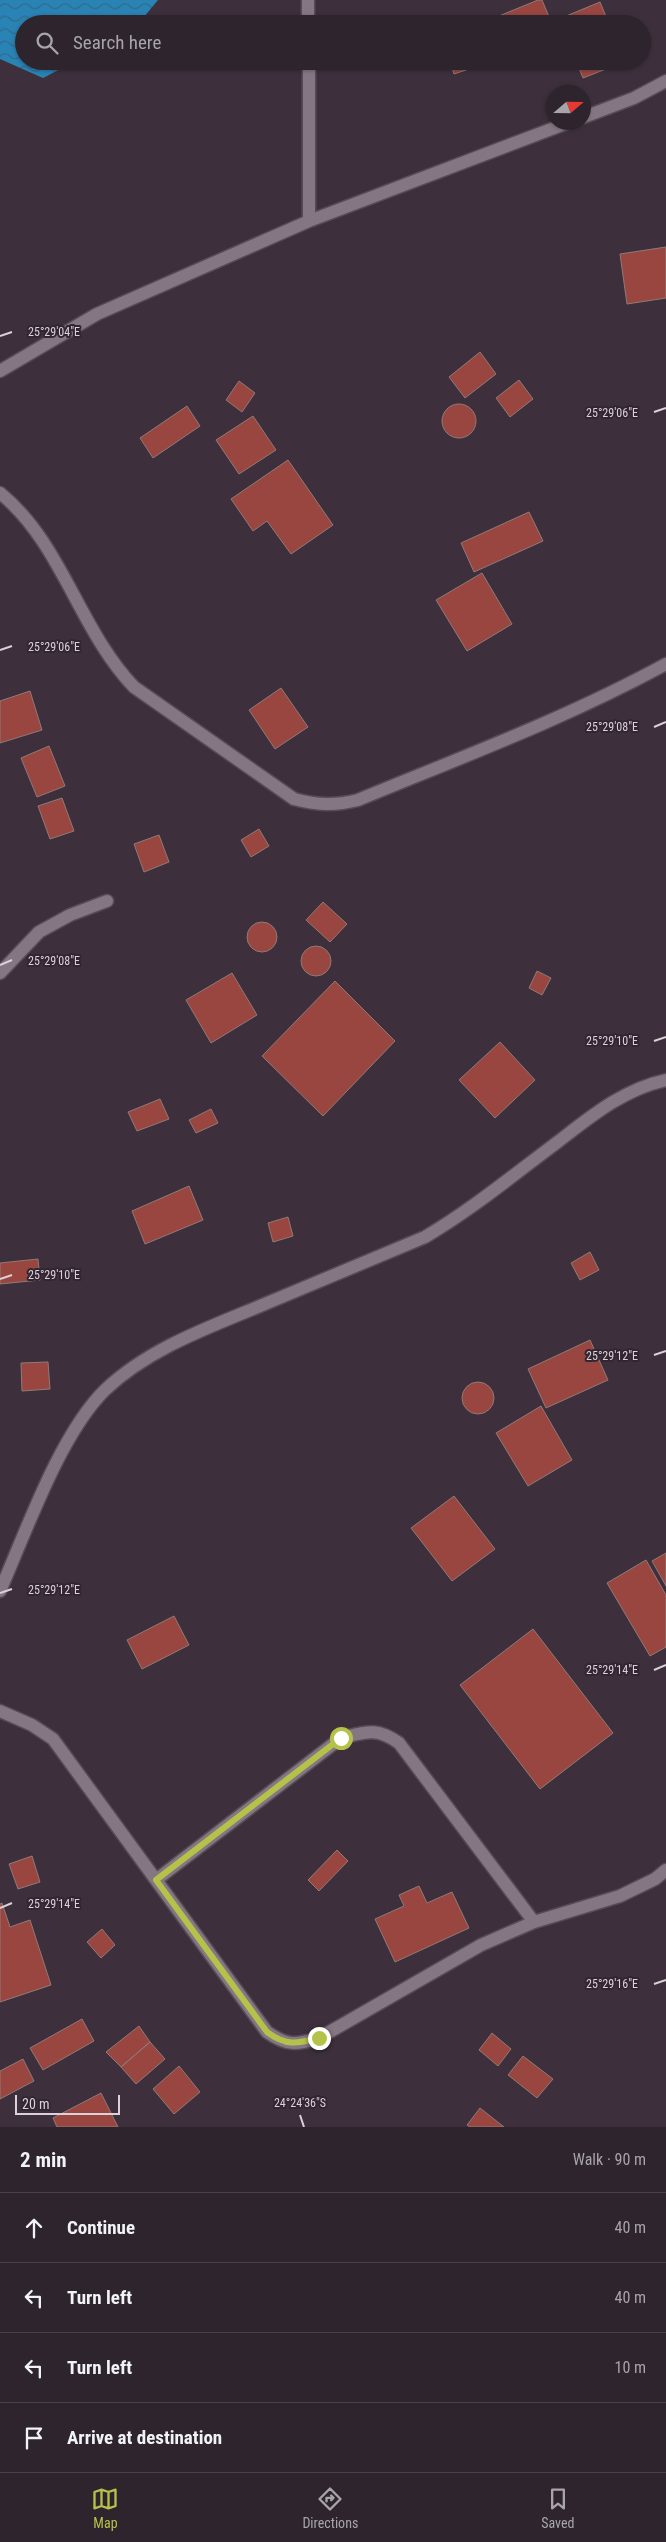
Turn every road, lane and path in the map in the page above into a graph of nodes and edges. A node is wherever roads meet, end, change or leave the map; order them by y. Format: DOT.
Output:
graph roads {
  1 [pos="308,0"];
  2 [pos="308,15"];
  3 [pos="309,70"];
  4 [pos="666,81"];
  5 [pos="591,114"];
  6 [pos="549,130"];
  7 [pos="309,221"];
  8 [pos="0,371"];
  9 [pos="0,493"];
  10 [pos="666,664"];
  11 [pos="107,901"];
  12 [pos="0,973"];
  13 [pos="666,1080"];
  14 [pos="0,1591"];
  15 [pos="0,1711"];
  16 [pos="666,1870"];
  17 [pos="156,1880"];
  18 [pos="534,1922"];
  1 -- 2 [label="street"];
  3 -- 7 [label="street"];
  4 -- 5 [label="street"];
  6 -- 7 [label="street"];
  7 -- 8 [label="street"];
  9 -- 10 [label="street"];
  11 -- 12 [label="street"];
  13 -- 14 [label="street"];
  15 -- 17 [label="street"];
  16 -- 18 [label="street"];
  17 -- 18 [label="street"];
  17 -- 18 [label="street"];
}
